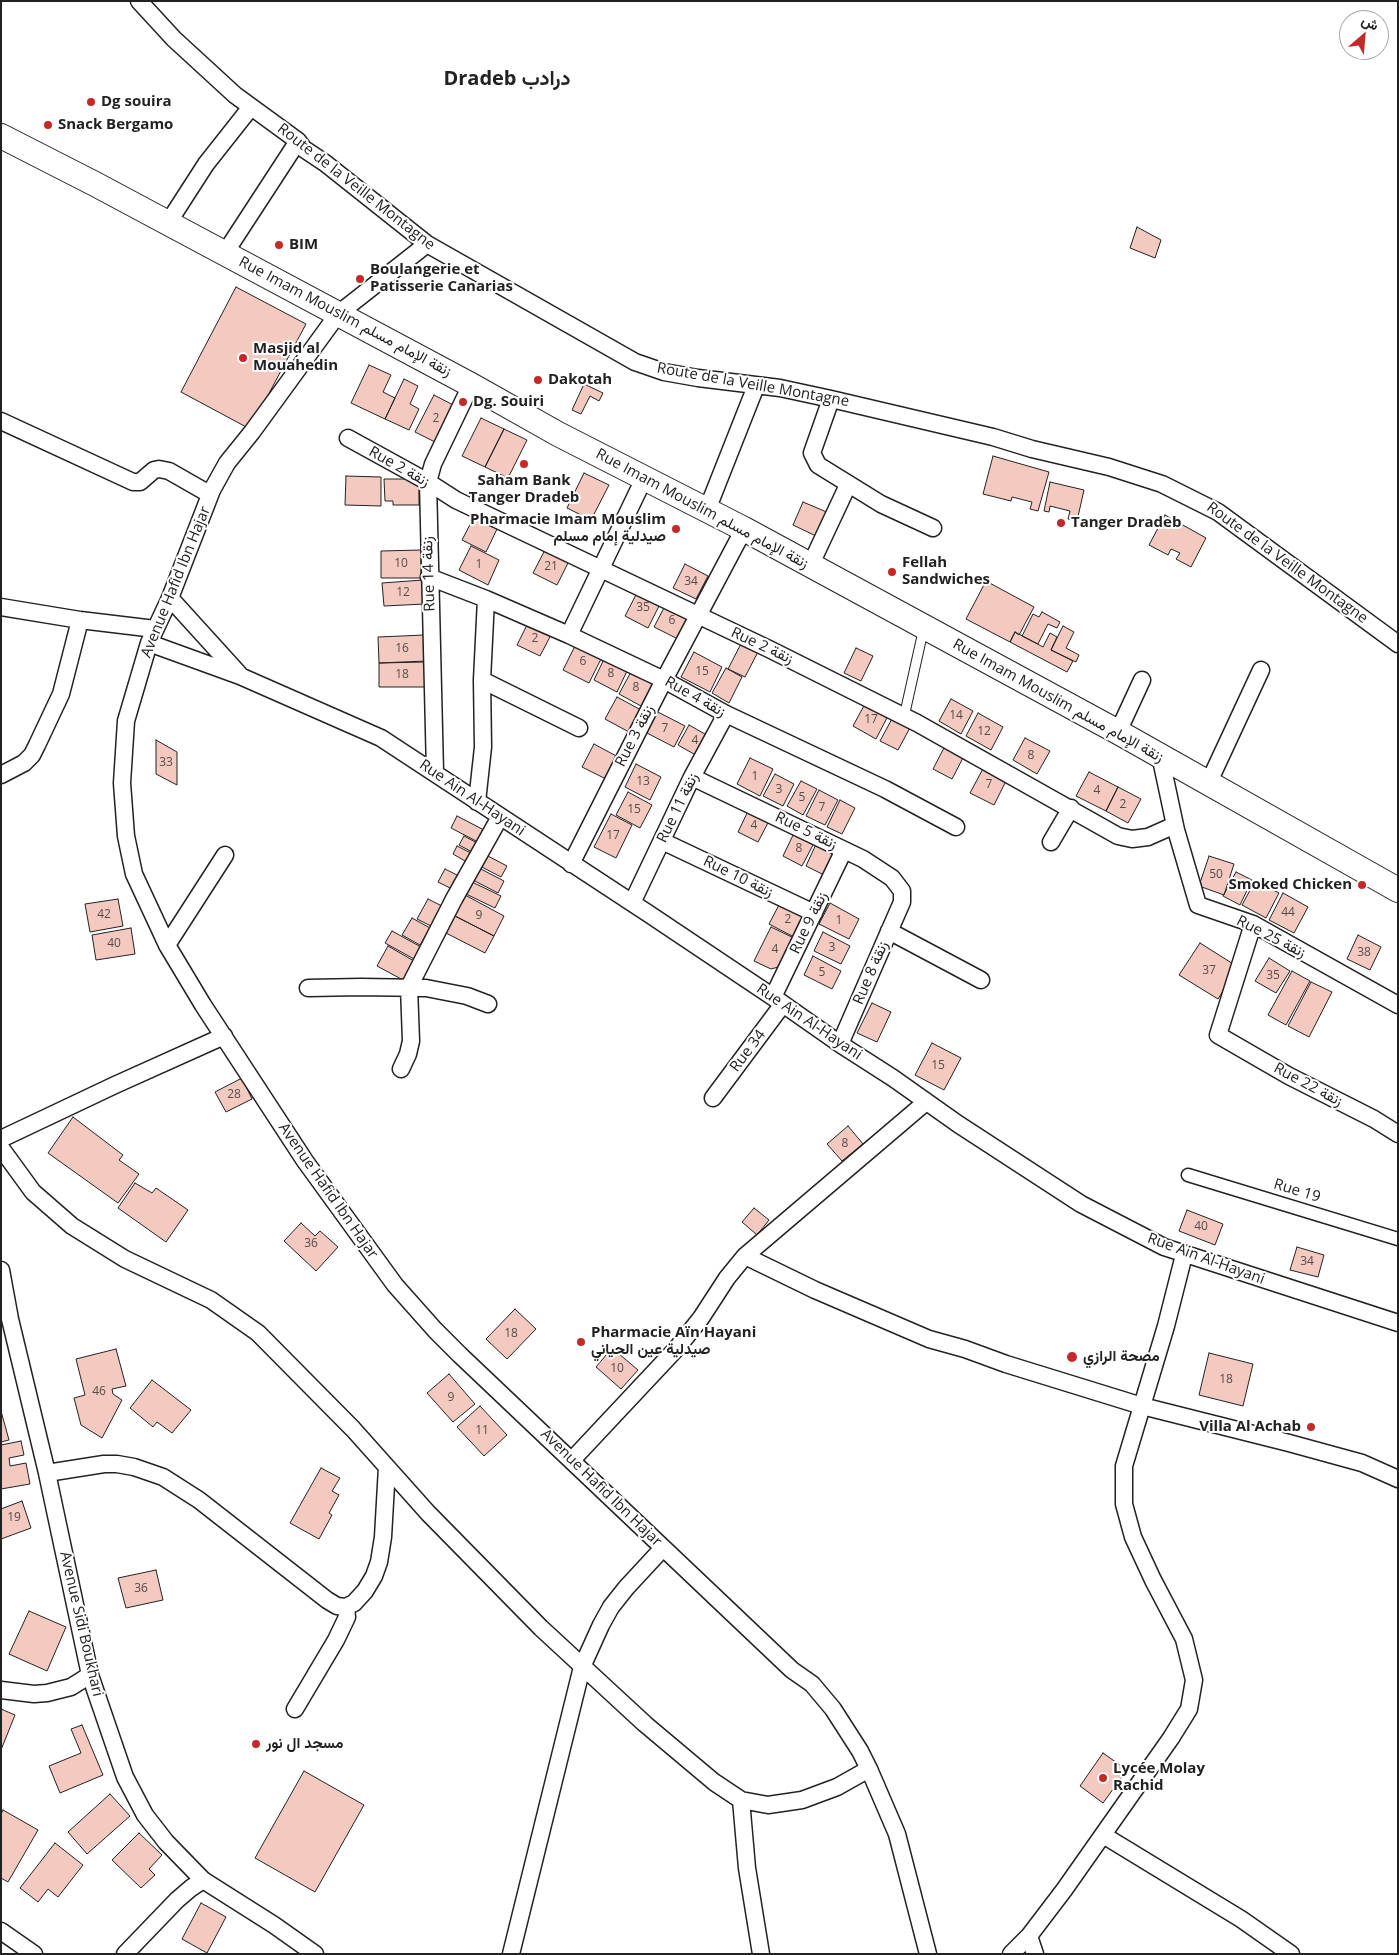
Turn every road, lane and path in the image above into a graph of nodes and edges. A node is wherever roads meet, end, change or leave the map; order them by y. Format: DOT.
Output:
graph roads {
  1 [pos="139,1"];
  2 [pos="251,107"];
  3 [pos="2,137"];
  4 [pos="298,141"];
  5 [pos="168,223"];
  6 [pos="427,244"];
  7 [pos="226,254"];
  8 [pos="338,314"];
  9 [pos="470,384"];
  10 [pos="756,386"];
  11 [pos="831,398"];
  12 [pos="1,420"];
  13 [pos="348,438"];
  14 [pos="428,482"];
  15 [pos="848,485"];
  16 [pos="640,489"];
  17 [pos="212,490"];
  18 [pos="707,510"];
  19 [pos="933,528"];
  20 [pos="744,529"];
  21 [pos="810,566"];
  22 [pos="602,570"];
  23 [pos="429,578"];
  24 [pos="170,598"];
  25 [pos="486,599"];
  26 [pos="1,607"];
  27 [pos="697,616"];
  28 [pos="80,620"];
  29 [pos="924,627"];
  30 [pos="569,635"];
  31 [pos="152,636"];
  32 [pos="1398,644"];
  33 [pos="1261,670"];
  34 [pos="240,676"];
  35 [pos="482,680"];
  36 [pos="664,680"];
  37 [pos="1142,680"];
  38 [pos="726,714"];
  39 [pos="904,717"];
  40 [pos="579,728"];
  41 [pos="1118,732"];
  42 [pos="1160,755"];
  43 [pos="435,772"];
  44 [pos="1,774"];
  45 [pos="692,777"];
  46 [pos="1208,784"];
  47 [pos="477,802"];
  48 [pos="1070,808"];
  49 [pos="500,817"];
  50 [pos="1175,825"];
  51 [pos="956,827"];
  52 [pos="662,841"];
  53 [pos="1051,842"];
  54 [pos="844,850"];
  55 [pos="224,855"];
  56 [pos="571,864"];
  57 [pos="1398,890"];
  58 [pos="902,902"];
  59 [pos="632,903"];
  60 [pos="814,913"];
  61 [pos="1253,924"];
  62 [pos="888,931"];
  63 [pos="167,945"];
  64 [pos="982,980"];
  65 [pos="409,987"];
  66 [pos="308,988"];
  67 [pos="778,1001"];
  68 [pos="488,1004"];
  69 [pos="1398,1005"];
  70 [pos="224,1036"];
  71 [pos="840,1044"];
  72 [pos="401,1069"];
  73 [pos="712,1098"];
  74 [pos="926,1102"];
  75 [pos="1398,1134"];
  76 [pos="1,1139"];
  77 [pos="1,1148"];
  78 [pos="1188,1175"];
  79 [pos="1398,1239"];
  80 [pos="1184,1255"];
  81 [pos="745,1256"];
  82 [pos="1,1270"];
  83 [pos="1398,1323"];
  84 [pos="1142,1406"];
  85 [pos="572,1460"];
  86 [pos="387,1467"];
  87 [pos="47,1473"];
  88 [pos="1398,1479"];
  89 [pos="663,1548"];
  90 [pos="346,1607"];
  91 [pos="582,1667"];
  92 [pos="90,1675"];
  93 [pos="1,1690"];
  94 [pos="295,1709"];
  95 [pos="870,1769"];
  96 [pos="741,1800"];
  97 [pos="1103,1835"];
  98 [pos="203,1880"];
  99 [pos="1,1931"];
  100 [pos="1029,1936"];
  101 [pos="34,1954"];
  102 [pos="125,1954"];
  103 [pos="314,1954"];
  104 [pos="512,1954"];
  105 [pos="761,1954"];
  106 [pos="928,1954"];
  107 [pos="1011,1954"];
  108 [pos="1034,1954"];
  109 [pos="1291,1954"];
  1 -- 2 [label="street, Route de la Veille Montagne"];
  2 -- 4 [label="street, Route de la Veille Montagne"];
  2 -- 5 [label="street"];
  3 -- 5 [label="main road, Rue Imam Mouslim زنقة الإمام مسلم"];
  4 -- 6 [label="street, Route de la Veille Montagne"];
  4 -- 7 [label="street"];
  5 -- 7 [label="main road, Rue Imam Mouslim زنقة الإمام مسلم"];
  6 -- 8 [label="street, Avenue Hafid Ibn Hajar"];
  6 -- 10 [label="street, Route de la Veille Montagne"];
  7 -- 8 [label="main road, Rue Imam Mouslim زنقة الإمام مسلم"];
  8 -- 9 [label="main road, Rue Imam Mouslim زنقة الإمام مسلم"];
  8 -- 17 [label="street, Avenue Hafid Ibn Hajar"];
  9 -- 14 [label="street, Rue 14 زنقة"];
  9 -- 18 [label="main road, Rue Imam Mouslim زنقة الإمام مسلم"];
  10 -- 11 [label="street, Route de la Veille Montagne"];
  10 -- 18 [label="street"];
  11 -- 15 [label="street"];
  11 -- 32 [label="street, Route de la Veille Montagne"];
  12 -- 17 [label="street"];
  13 -- 14 [label="street, Rue 2 زنقة"];
  14 -- 22 [label="street, Rue 2 زنقة"];
  14 -- 23 [label="street, Rue 14 زنقة"];
  15 -- 19 [label="street"];
  15 -- 21 [label="street"];
  16 -- 22 [label="street"];
  17 -- 24 [label="street, Avenue Hafid Ibn Hajar"];
  18 -- 20 [label="main road, Rue Imam Mouslim زنقة الإمام مسلم"];
  20 -- 21 [label="main road, Rue Imam Mouslim زنقة الإمام مسلم"];
  20 -- 27 [label="street, Rue 3 زنقة"];
  21 -- 29 [label="main road, Rue Imam Mouslim زنقة الإمام مسلم"];
  22 -- 27 [label="street, Rue 2 زنقة"];
  22 -- 30 [label="street"];
  23 -- 25 [label="street, Rue 4 زنقة"];
  23 -- 43 [label="street, Rue 14 زنقة"];
  24 -- 31 [label="street, Avenue Hafid Ibn Hajar"];
  24 -- 34 [label="street, Rue Ain Al-Hayani"];
  25 -- 30 [label="street, Rue 4 زنقة"];
  25 -- 35 [label="street"];
  26 -- 28 [label="street, Rue Ain Al-Hayani"];
  27 -- 36 [label="street, Rue 3 زنقة"];
  27 -- 39 [label="street, Rue 2 زنقة"];
  28 -- 31 [label="street, Rue Ain Al-Hayani"];
  28 -- 44 [label="street"];
  29 -- 39 [label="lane"];
  29 -- 41 [label="main road, Rue Imam Mouslim زنقة الإمام مسلم"];
  30 -- 36 [label="street, Rue 4 زنقة"];
  31 -- 34 [label="street, Rue Ain Al-Hayani"];
  31 -- 63 [label="street, Avenue Hafid Ibn Hajar"];
  33 -- 46 [label="street"];
  34 -- 43 [label="street, Rue Ain Al-Hayani"];
  35 -- 40 [label="street"];
  35 -- 47 [label="street"];
  36 -- 38 [label="street, Rue 4 زنقة"];
  36 -- 56 [label="street, Rue 3 زنقة"];
  37 -- 41 [label="street"];
  38 -- 45 [label="street, Rue 11 زنقة"];
  38 -- 51 [label="street, Rue 4 زنقة"];
  39 -- 48 [label="street, Rue 2 زنقة"];
  41 -- 42 [label="main road, Rue Imam Mouslim زنقة الإمام مسلم"];
  42 -- 46 [label="main road, Rue Imam Mouslim زنقة الإمام مسلم"];
  42 -- 50 [label="street, Rue 25 زنقة"];
  43 -- 47 [label="street, Rue Ain Al-Hayani"];
  45 -- 52 [label="street, Rue 11 زنقة"];
  45 -- 54 [label="street, Rue 5 زنقة"];
  46 -- 57 [label="main road, Rue Imam Mouslim زنقة الإمام مسلم"];
  47 -- 49 [label="street, Rue Ain Al-Hayani"];
  48 -- 50 [label="street, Rue 2 زنقة"];
  48 -- 53 [label="street"];
  49 -- 56 [label="street, Rue Ain Al-Hayani"];
  49 -- 65 [label="street"];
  50 -- 61 [label="street, Rue 25 زنقة"];
  52 -- 59 [label="street, Rue 11 زنقة"];
  52 -- 60 [label="street, Rue 10 زنقة"];
  54 -- 58 [label="street, Rue 5 زنقة"];
  54 -- 60 [label="street, Rue 9 زنقة"];
  55 -- 63 [label="street"];
  56 -- 59 [label="street, Rue Ain Al-Hayani"];
  58 -- 62 [label="street, Rue 8 زنقة"];
  59 -- 67 [label="street, Rue Ain Al-Hayani"];
  60 -- 67 [label="street, Rue 9 زنقة"];
  61 -- 69 [label="street, Rue 25 زنقة"];
  61 -- 75 [label="street, Rue 22 زنقة"];
  62 -- 64 [label="street"];
  62 -- 71 [label="street, Rue 8 زنقة"];
  63 -- 70 [label="street, Avenue Hafid Ibn Hajar"];
  65 -- 66 [label="street"];
  65 -- 68 [label="street"];
  65 -- 72 [label="street"];
  67 -- 71 [label="street, Rue Ain Al-Hayani"];
  67 -- 73 [label="street, Rue 34"];
  70 -- 76 [label="street"];
  70 -- 85 [label="street, Avenue Hafid Ibn Hajar"];
  71 -- 74 [label="street, Rue Ain Al-Hayani"];
  74 -- 80 [label="street, Rue Ain Al-Hayani"];
  74 -- 81 [label="street"];
  77 -- 86 [label="street"];
  78 -- 79 [label="street, Rue 19"];
  80 -- 83 [label="street, Rue Ain Al-Hayani"];
  80 -- 84 [label="street"];
  81 -- 84 [label="street"];
  81 -- 85 [label="street"];
  82 -- 87 [label="street, Avenue Sidi Boukhari"];
  84 -- 88 [label="street"];
  84 -- 97 [label="street"];
  85 -- 89 [label="street, Avenue Hafid Ibn Hajar"];
  86 -- 90 [label="street"];
  86 -- 91 [label="street"];
  87 -- 90 [label="street"];
  87 -- 92 [label="street, Avenue Sidi Boukhari"];
  89 -- 91 [label="street"];
  89 -- 95 [label="street, Avenue Hafid Ibn Hajar"];
  90 -- 94 [label="street"];
  91 -- 96 [label="street"];
  91 -- 104 [label="street"];
  92 -- 93 [label="street"];
  92 -- 98 [label="street, Avenue Sidi Boukhari"];
  95 -- 96 [label="street"];
  95 -- 106 [label="street, Avenue Hafid Ibn Hajar"];
  96 -- 105 [label="street"];
  97 -- 100 [label="street"];
  97 -- 109 [label="street"];
  98 -- 102 [label="street"];
  98 -- 103 [label="street, Avenue Sidi Boukhari"];
  99 -- 101 [label="street"];
  100 -- 107 [label="street"];
  100 -- 108 [label="street"];
}
